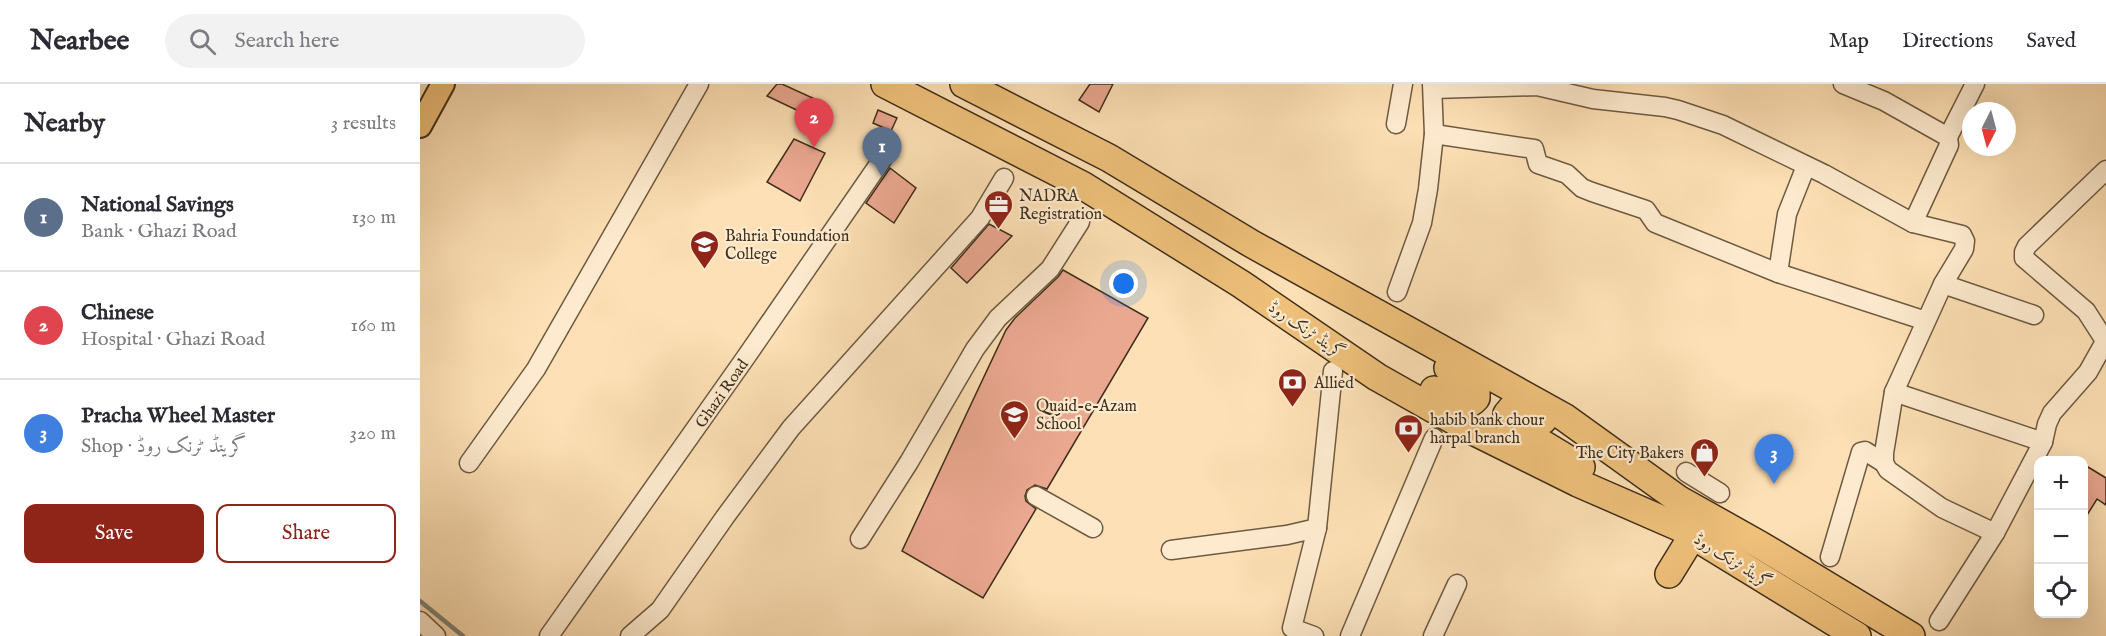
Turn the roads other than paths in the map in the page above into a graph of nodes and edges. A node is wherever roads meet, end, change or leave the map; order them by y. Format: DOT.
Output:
graph roads {
  1 [pos="443,84"];
  2 [pos="699,84"];
  3 [pos="885,84"];
  4 [pos="964,84"];
  5 [pos="1403,84"];
  6 [pos="1843,84"];
  7 [pos="1975,84"];
  8 [pos="1536,85"];
  9 [pos="1432,87"];
  10 [pos="1883,93"];
  11 [pos="425,104"];
  12 [pos="1396,124"];
  13 [pos="420,126"];
  14 [pos="1434,134"];
  15 [pos="1948,137"];
  16 [pos="890,148"];
  17 [pos="1806,166"];
  18 [pos="2106,170"];
  19 [pos="1004,178"];
  20 [pos="1080,222"];
  21 [pos="1913,223"];
  22 [pos="1252,244"];
  23 [pos="1778,273"];
  24 [pos="1241,284"];
  25 [pos="1943,284"];
  26 [pos="1397,292"];
  27 [pos="2034,315"];
  28 [pos="1926,321"];
  29 [pos="2106,341"];
  30 [pos="1333,371"];
  31 [pos="1894,392"];
  32 [pos="1434,438"];
  33 [pos="2043,442"];
  34 [pos="469,463"];
  35 [pos="1884,463"];
  36 [pos="1686,472"];
  37 [pos="1652,482"];
  38 [pos="1720,493"];
  39 [pos="1036,496"];
  40 [pos="1093,528"];
  41 [pos="1317,528"];
  42 [pos="1686,531"];
  43 [pos="1995,533"];
  44 [pos="860,539"];
  45 [pos="1171,550"];
  46 [pos="1830,557"];
  47 [pos="1670,574"];
  48 [pos="1457,584"];
  49 [pos="420,621"];
  50 [pos="1939,621"];
  51 [pos="436,636"];
  52 [pos="549,636"];
  53 [pos="630,636"];
  54 [pos="1314,636"];
  55 [pos="1350,636"];
  56 [pos="1433,636"];
  57 [pos="1857,636"];
  58 [pos="1911,636"];
  1 -- 11 [label="main road"];
  2 -- 34 [label="street"];
  3 -- 24 [label="highway, گرینڈ ٹرنک روڈ"];
  4 -- 22 [label="highway, گرینڈ ٹرنک روڈ"];
  5 -- 12 [label="street"];
  6 -- 10 [label="street"];
  7 -- 15 [label="street"];
  8 -- 9 [label="street"];
  8 -- 17 [label="street"];
  9 -- 14 [label="street"];
  10 -- 15 [label="street"];
  11 -- 13 [label="main road"];
  14 -- 23 [label="street"];
  14 -- 26 [label="street"];
  15 -- 21 [label="street"];
  16 -- 52 [label="street, Ghazi Road"];
  17 -- 21 [label="street"];
  17 -- 23 [label="street"];
  18 -- 29 [label="street"];
  19 -- 53 [label="street"];
  20 -- 44 [label="street"];
  21 -- 25 [label="street"];
  22 -- 24 [label="highway"];
  22 -- 37 [label="highway, گرینڈ ٹرنک روڈ"];
  23 -- 28 [label="street"];
  24 -- 42 [label="highway, گرینڈ ٹرنک روڈ"];
  25 -- 27 [label="street"];
  25 -- 28 [label="street"];
  28 -- 31 [label="street"];
  29 -- 33 [label="street"];
  30 -- 41 [label="street"];
  31 -- 33 [label="street"];
  31 -- 35 [label="street"];
  32 -- 55 [label="street"];
  33 -- 43 [label="street"];
  35 -- 43 [label="street"];
  35 -- 46 [label="street"];
  36 -- 38 [label="street"];
  37 -- 42 [label="highway"];
  37 -- 58 [label="highway, گرینڈ ٹرنک روڈ"];
  39 -- 40 [label="street"];
  41 -- 45 [label="street"];
  41 -- 54 [label="street"];
  42 -- 47 [label="highway"];
  42 -- 57 [label="highway, گرینڈ ٹرنک روڈ"];
  43 -- 50 [label="street"];
  48 -- 56 [label="street"];
  49 -- 51 [label="street"];
}
